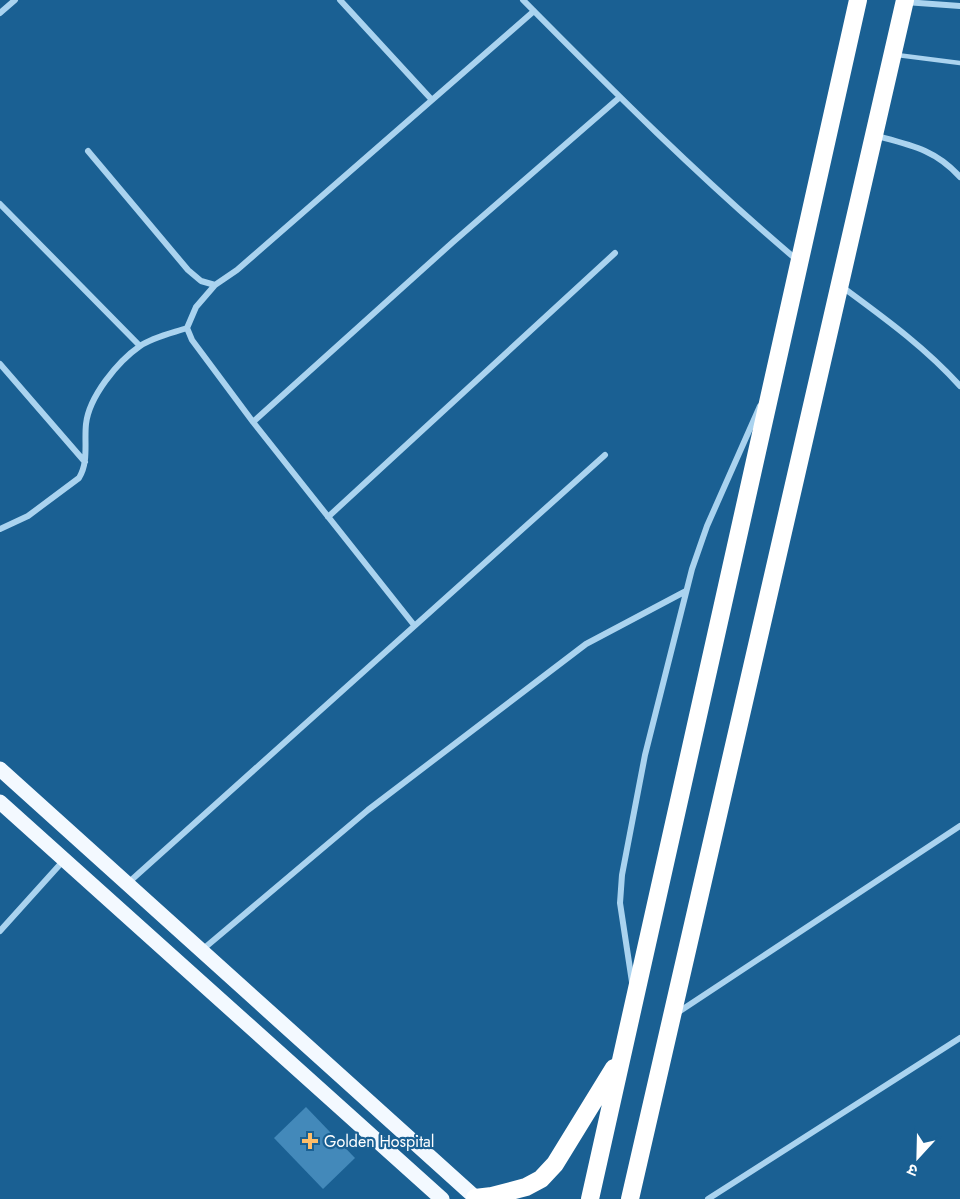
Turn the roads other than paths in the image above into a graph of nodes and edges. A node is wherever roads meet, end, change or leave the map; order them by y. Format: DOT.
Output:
graph roads {
  1 [pos="15,0"];
  2 [pos="340,0"];
  3 [pos="523,0"];
  4 [pos="858,0"];
  5 [pos="905,1"];
  6 [pos="960,6"];
  7 [pos="534,11"];
  8 [pos="0,13"];
  9 [pos="893,54"];
  10 [pos="960,63"];
  11 [pos="620,97"];
  12 [pos="432,99"];
  13 [pos="875,135"];
  14 [pos="88,151"];
  15 [pos="960,177"];
  16 [pos="0,204"];
  17 [pos="615,253"];
  18 [pos="800,263"];
  19 [pos="215,285"];
  20 [pos="841,285"];
  21 [pos="187,328"];
  22 [pos="140,346"];
  23 [pos="0,364"];
  24 [pos="776,368"];
  25 [pos="960,386"];
  26 [pos="254,422"];
  27 [pos="605,455"];
  28 [pos="85,462"];
  29 [pos="328,517"];
  30 [pos="0,529"];
  31 [pos="686,591"];
  32 [pos="414,625"];
  33 [pos="0,769"];
  34 [pos="0,802"];
  35 [pos="960,826"];
  36 [pos="64,859"];
  37 [pos="127,884"];
  38 [pos="0,931"];
  39 [pos="202,951"];
  40 [pos="635,1001"];
  41 [pos="671,1017"];
  42 [pos="960,1038"];
  43 [pos="624,1052"];
  44 [pos="638,1164"];
  45 [pos="476,1198"];
  46 [pos="442,1199"];
  47 [pos="590,1199"];
  48 [pos="630,1199"];
  49 [pos="639,1199"];
  50 [pos="708,1199"];
  1 -- 8 [label="street"];
  2 -- 12 [label="street"];
  3 -- 7 [label="street"];
  4 -- 18 [label="highway"];
  5 -- 6 [label="street"];
  5 -- 9 [label="highway"];
  7 -- 11 [label="street"];
  7 -- 12 [label="street"];
  9 -- 10 [label="lane"];
  9 -- 13 [label="highway"];
  11 -- 18 [label="street"];
  11 -- 26 [label="street"];
  12 -- 19 [label="street"];
  13 -- 15 [label="street"];
  13 -- 20 [label="highway"];
  14 -- 19 [label="street"];
  16 -- 22 [label="street"];
  17 -- 29 [label="street"];
  18 -- 24 [label="highway"];
  19 -- 21 [label="street"];
  20 -- 25 [label="street"];
  20 -- 41 [label="highway"];
  21 -- 22 [label="street"];
  21 -- 26 [label="street"];
  22 -- 28 [label="street"];
  23 -- 28 [label="street"];
  24 -- 31 [label="street"];
  24 -- 40 [label="highway"];
  26 -- 29 [label="street"];
  27 -- 32 [label="street"];
  28 -- 30 [label="street"];
  29 -- 32 [label="street"];
  31 -- 39 [label="street"];
  31 -- 40 [label="street"];
  32 -- 37 [label="street"];
  33 -- 37 [label="main road"];
  34 -- 36 [label="main road"];
  35 -- 41 [label="street"];
  36 -- 38 [label="street"];
  36 -- 46 [label="main road"];
  37 -- 39 [label="main road"];
  39 -- 45 [label="main road"];
  40 -- 43 [label="highway"];
  41 -- 44 [label="highway"];
  42 -- 50 [label="street"];
  43 -- 45 [label="highway"];
  43 -- 47 [label="highway"];
  44 -- 48 [label="highway"];
  44 -- 49 [label="highway"];
}
